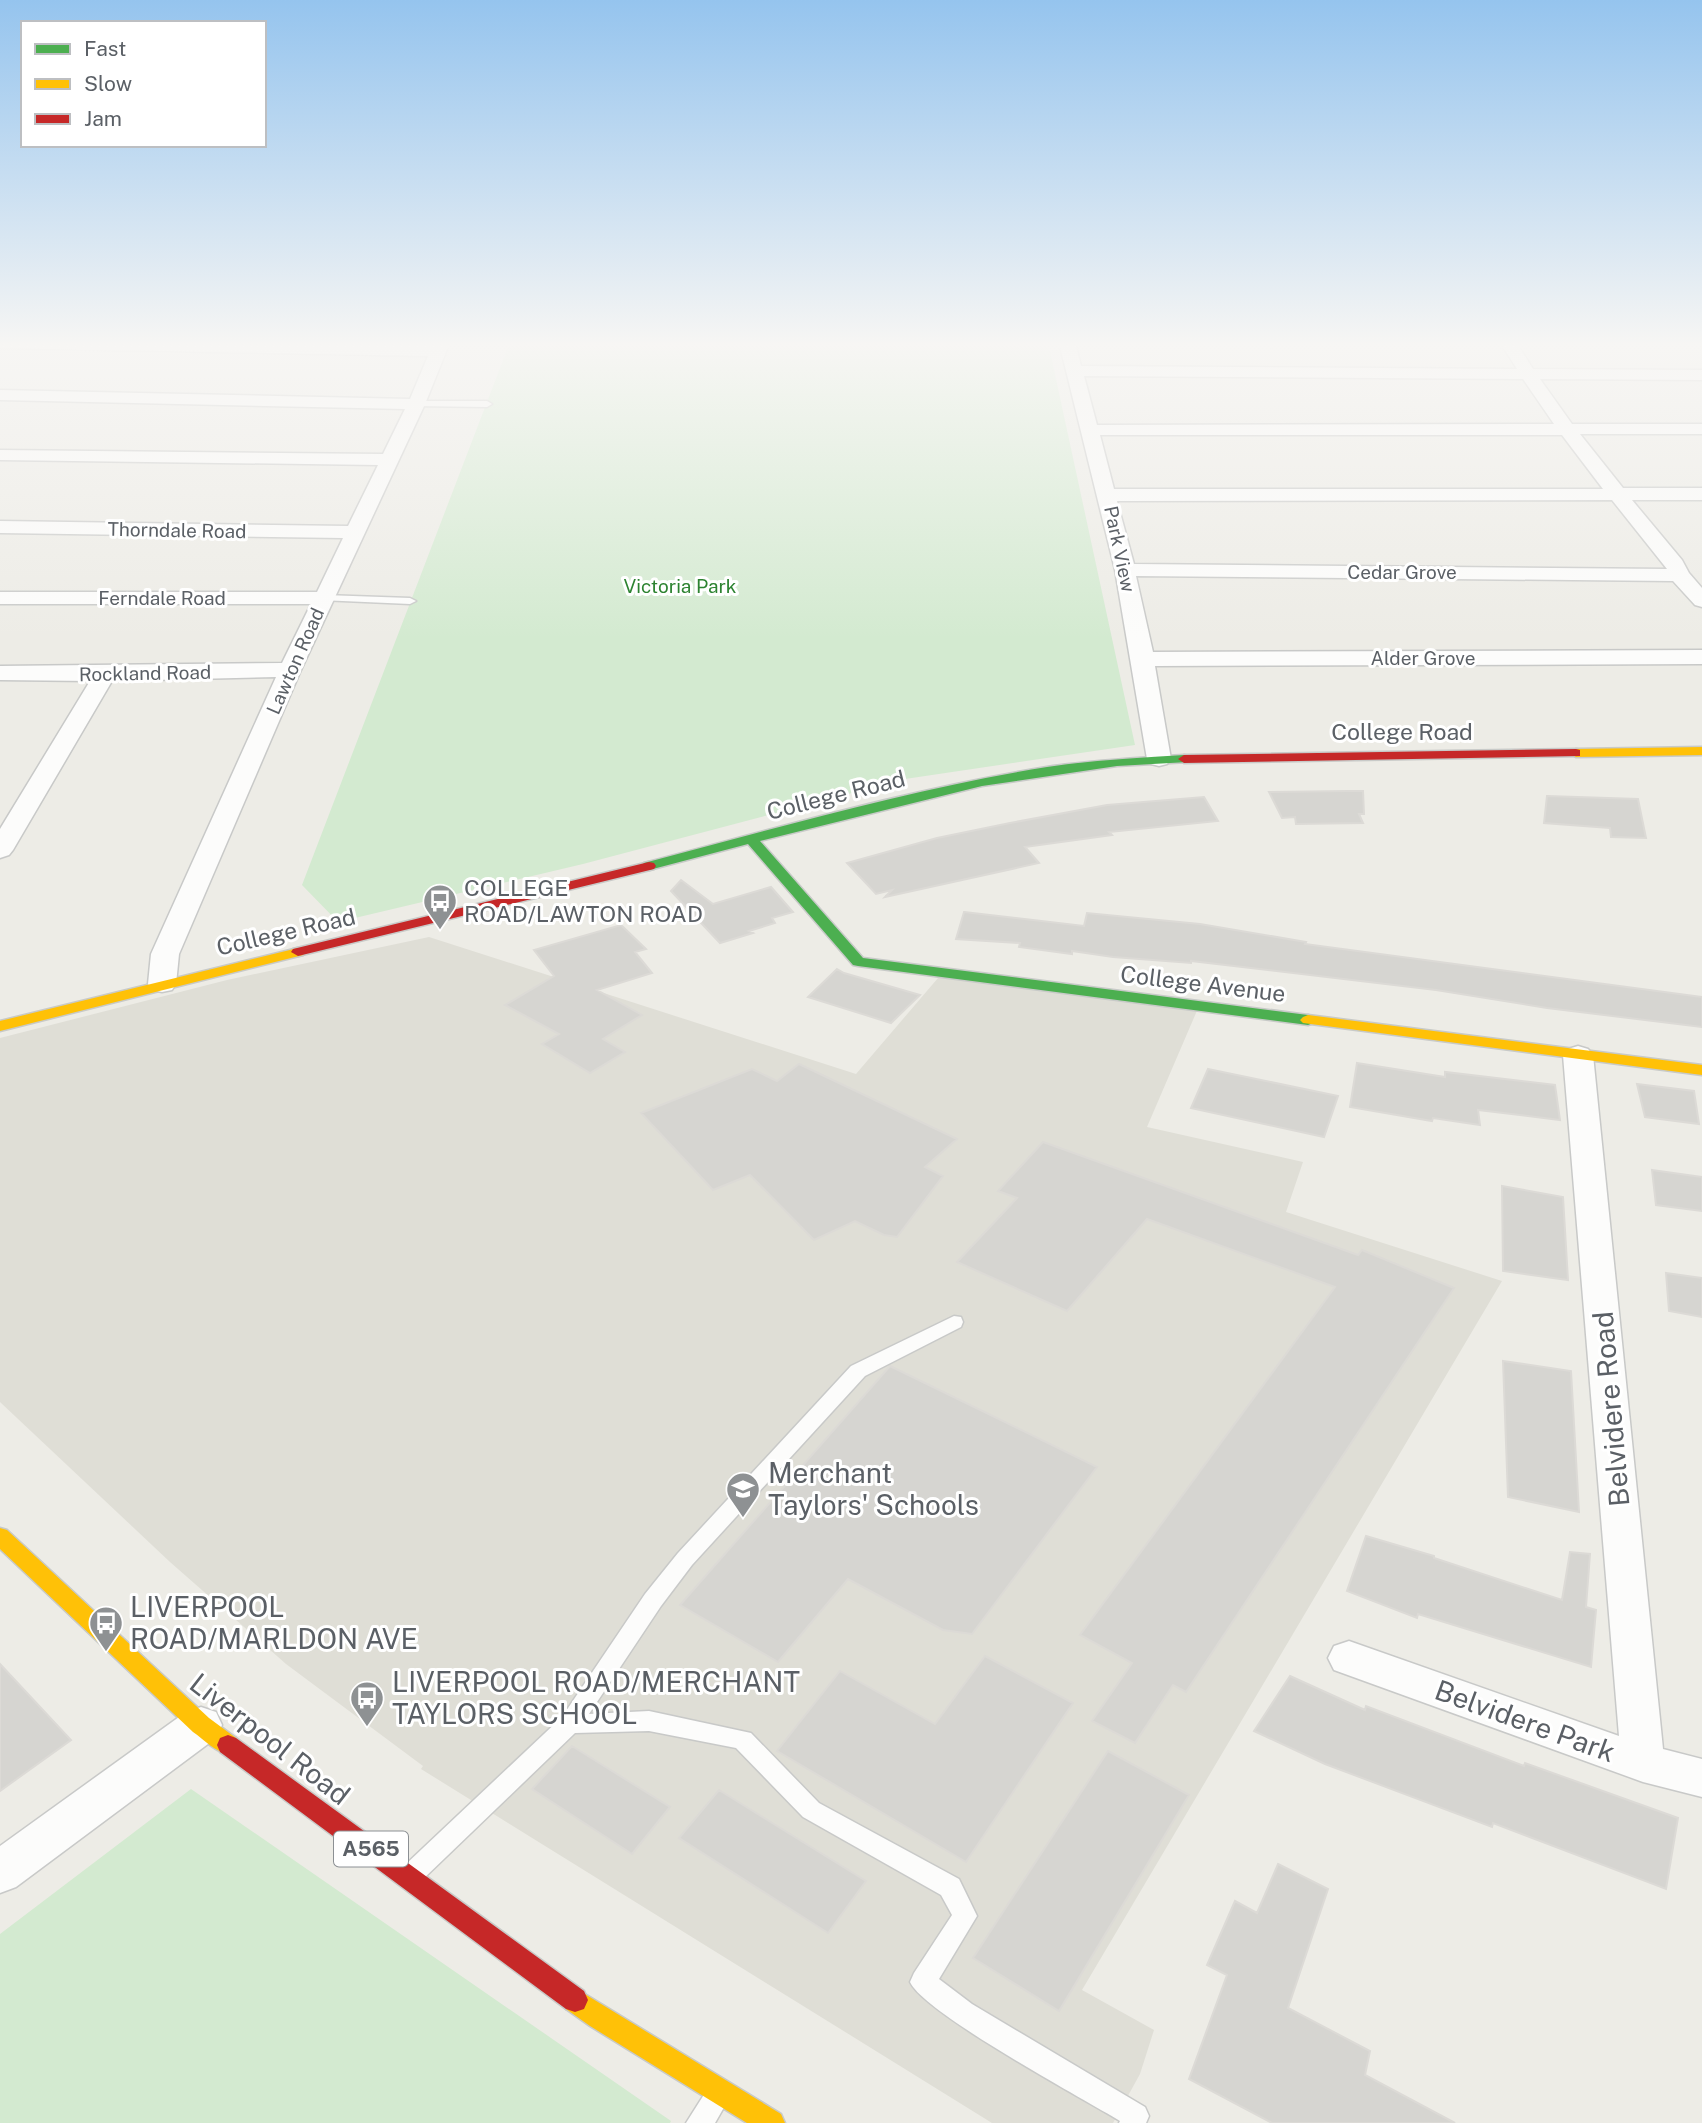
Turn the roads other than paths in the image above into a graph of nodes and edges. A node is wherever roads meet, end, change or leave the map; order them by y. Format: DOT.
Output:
graph roads {
  1 [pos="397,441"];
  2 [pos="1093,441"];
  3 [pos="1578,441"];
  4 [pos="0,455"];
  5 [pos="387,460"];
  6 [pos="1702,494"];
  7 [pos="1108,495"];
  8 [pos="1617,495"];
  9 [pos="0,527"];
  10 [pos="354,532"];
  11 [pos="1702,564"];
  12 [pos="1677,569"];
  13 [pos="1125,570"];
  14 [pos="0,598"];
  15 [pos="324,598"];
  16 [pos="410,601"];
  17 [pos="1702,601"];
  18 [pos="1702,657"];
  19 [pos="1143,659"];
  20 [pos="290,670"];
  21 [pos="0,673"];
  22 [pos="106,674"];
  23 [pos="1702,751"];
  24 [pos="1159,759"];
  25 [pos="752,840"];
  26 [pos="0,850"];
  27 [pos="162,984"];
  28 [pos="0,1026"];
  29 [pos="1578,1055"];
  30 [pos="1702,1070"];
  31 [pos="954,1322"];
  32 [pos="0,1536"];
  33 [pos="1349,1658"];
  34 [pos="570,1724"];
  35 [pos="201,1725"];
  36 [pos="1643,1763"];
  37 [pos="1702,1778"];
  38 [pos="0,1872"];
  39 [pos="409,1878"];
  40 [pos="721,2091"];
  41 [pos="699,2123"];
  42 [pos="772,2123"];
  43 [pos="1132,2123"];
  1 -- 5 [label="street, Lawton Road"];
  2 -- 7 [label="street, Park View"];
  3 -- 8 [label="street"];
  4 -- 5 [label="street"];
  5 -- 10 [label="street, Lawton Road"];
  6 -- 8 [label="street"];
  7 -- 8 [label="street"];
  7 -- 13 [label="street, Park View"];
  8 -- 12 [label="street"];
  9 -- 10 [label="street, Thorndale Road"];
  10 -- 15 [label="street, Lawton Road"];
  11 -- 12 [label="street, Cedar Grove"];
  12 -- 13 [label="street, Cedar Grove"];
  12 -- 17 [label="street"];
  13 -- 19 [label="street, Park View"];
  14 -- 15 [label="street, Ferndale Road"];
  15 -- 16 [label="lane"];
  15 -- 20 [label="street, Lawton Road"];
  18 -- 19 [label="street, Alder Grove"];
  19 -- 24 [label="street, Park View"];
  20 -- 22 [label="street, Rockland Road"];
  20 -- 27 [label="street, Lawton Road"];
  21 -- 22 [label="street, Rockland Road"];
  22 -- 26 [label="street"];
  23 -- 24 [label="main road, College Road"];
  24 -- 25 [label="main road, College Road"];
  25 -- 27 [label="main road, College Road"];
  25 -- 29 [label="main road, College Avenue"];
  27 -- 28 [label="main road, College Road"];
  29 -- 30 [label="main road, College Avenue"];
  29 -- 36 [label="street, Belvidere Road"];
  31 -- 34 [label="lane"];
  32 -- 35 [label="main road, Liverpool Road / A565"];
  33 -- 36 [label="street, Belvidere Park"];
  34 -- 39 [label="lane"];
  34 -- 43 [label="lane"];
  35 -- 38 [label="street"];
  35 -- 39 [label="main road, Liverpool Road / A565"];
  36 -- 37 [label="street, Belvidere Park"];
  39 -- 40 [label="main road, Liverpool Road / A565"];
  40 -- 41 [label="lane"];
  40 -- 42 [label="main road, Liverpool Road / A565"];
}
